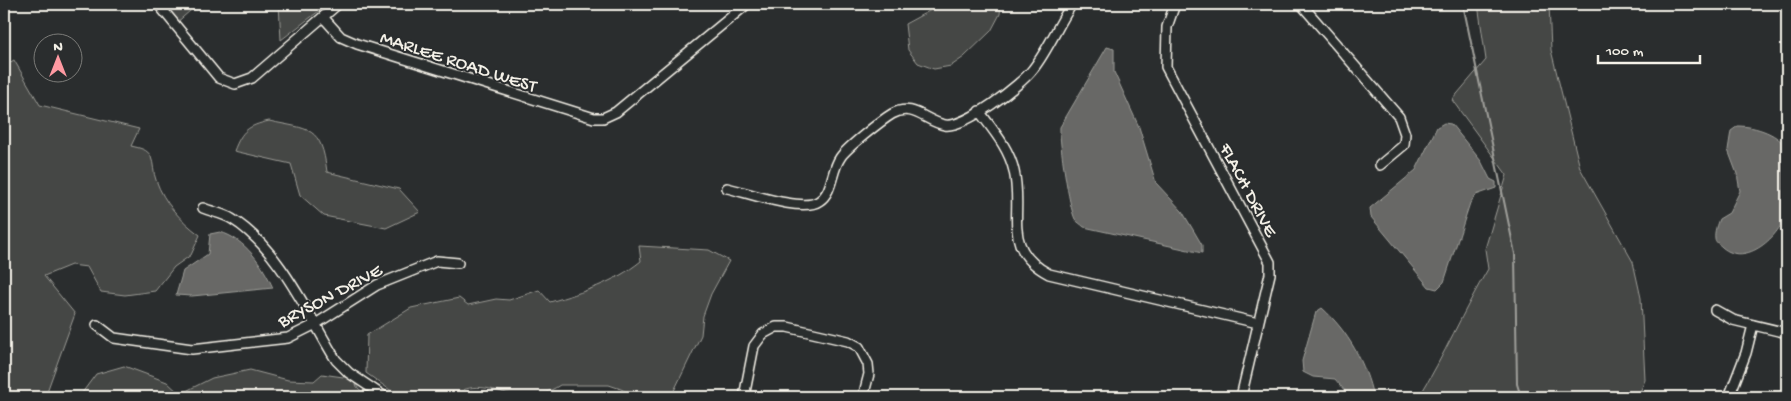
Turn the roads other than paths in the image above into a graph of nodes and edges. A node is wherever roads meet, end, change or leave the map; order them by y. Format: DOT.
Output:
graph roads {
  1 [pos="158,4"];
  2 [pos="338,4"];
  3 [pos="747,4"];
  4 [pos="1072,4"];
  5 [pos="1175,4"];
  6 [pos="1300,4"];
  7 [pos="323,17"];
  8 [pos="980,111"];
  9 [pos="1380,165"];
  10 [pos="727,188"];
  11 [pos="204,208"];
  12 [pos="458,263"];
  13 [pos="1715,310"];
  14 [pos="1258,323"];
  15 [pos="97,325"];
  16 [pos="314,325"];
  17 [pos="1753,325"];
  18 [pos="1787,333"];
  19 [pos="385,397"];
  20 [pos="744,397"];
  21 [pos="863,397"];
  22 [pos="1242,397"];
  23 [pos="1729,397"];
  1 -- 7 [label="street"];
  2 -- 7 [label="street"];
  3 -- 7 [label="street, MARLEE ROAD WEST"];
  4 -- 8 [label="street"];
  5 -- 14 [label="street, FLACH DRIVE"];
  6 -- 9 [label="street"];
  8 -- 10 [label="street"];
  8 -- 14 [label="street"];
  11 -- 16 [label="street"];
  12 -- 16 [label="street, BRYSON DRIVE"];
  13 -- 17 [label="street"];
  14 -- 22 [label="street, FLACH DRIVE"];
  15 -- 16 [label="street, BRYSON DRIVE"];
  16 -- 19 [label="street"];
  17 -- 18 [label="street"];
  17 -- 23 [label="street"];
  20 -- 21 [label="street"];
}
